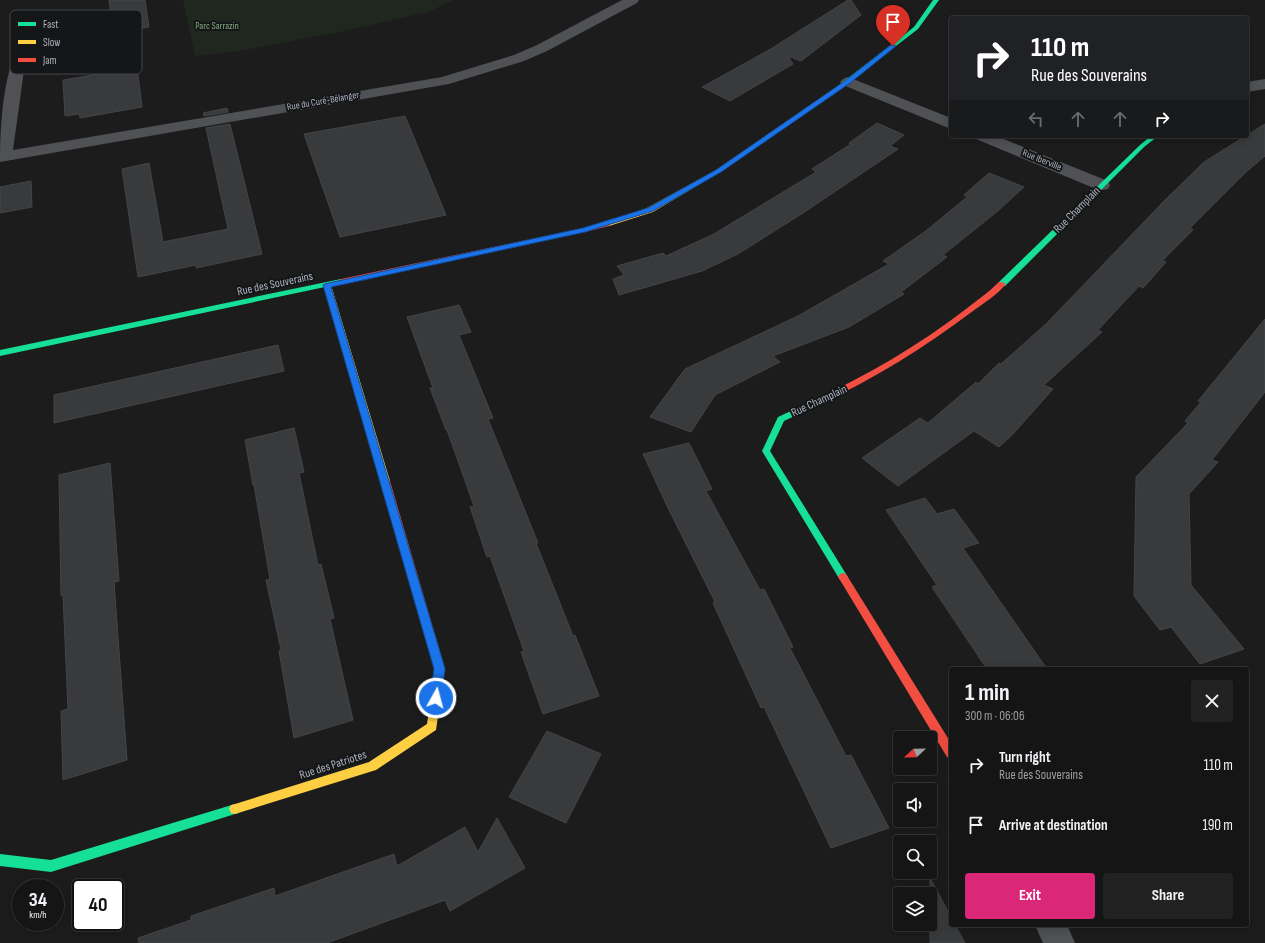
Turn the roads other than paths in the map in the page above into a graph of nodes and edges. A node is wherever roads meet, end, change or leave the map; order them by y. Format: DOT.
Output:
graph roads {
  1 [pos="632,0"];
  2 [pos="936,0"];
  3 [pos="16,74"];
  4 [pos="848,82"];
  5 [pos="1265,84"];
  6 [pos="1249,87"];
  7 [pos="949,123"];
  8 [pos="987,138"];
  9 [pos="1152,138"];
  10 [pos="2,156"];
  11 [pos="1102,185"];
  12 [pos="327,285"];
  13 [pos="0,353"];
  14 [pos="949,750"];
  15 [pos="0,860"];
  16 [pos="1051,927"];
  17 [pos="1060,943"];
  1 -- 10 [label="street, Rue du Curé-Bélanger"];
  2 -- 4 [label="street, Rue des Souverains"];
  3 -- 10 [label="street"];
  4 -- 7 [label="street"];
  4 -- 12 [label="street, Rue des Souverains"];
  5 -- 6 [label="street"];
  8 -- 11 [label="street, Rue Iberville"];
  9 -- 11 [label="street, Rue Champlain"];
  11 -- 14 [label="street, Rue Champlain"];
  12 -- 13 [label="street, Rue des Souverains"];
  12 -- 15 [label="street, Rue des Patriotes"];
  16 -- 17 [label="street"];
}
